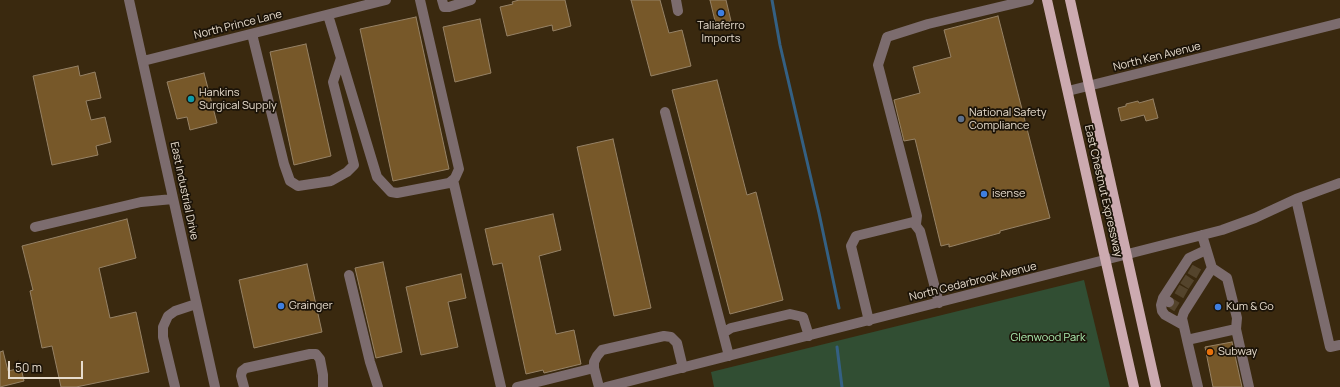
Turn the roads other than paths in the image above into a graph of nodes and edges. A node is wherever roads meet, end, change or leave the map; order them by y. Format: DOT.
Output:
graph roads {
  1 [pos="129,0"];
  2 [pos="386,0"];
  3 [pos="420,0"];
  4 [pos="442,0"];
  5 [pos="472,0"];
  6 [pos="676,0"];
  7 [pos="1029,0"];
  8 [pos="1047,0"];
  9 [pos="1070,0"];
  10 [pos="678,11"];
  11 [pos="328,14"];
  12 [pos="1340,23"];
  13 [pos="252,34"];
  14 [pos="341,58"];
  15 [pos="143,61"];
  16 [pos="1089,86"];
  17 [pos="1068,91"];
  18 [pos="665,112"];
  19 [pos="453,180"];
  20 [pos="1340,183"];
  21 [pos="173,199"];
  22 [pos="1296,199"];
  23 [pos="916,224"];
  24 [pos="35,227"];
  25 [pos="1202,235"];
  26 [pos="1206,250"];
  27 [pos="1127,255"];
  28 [pos="1107,260"];
  29 [pos="1212,268"];
  30 [pos="349,275"];
  31 [pos="1188,282"];
  32 [pos="1182,291"];
  33 [pos="938,303"];
  34 [pos="196,304"];
  35 [pos="1173,305"];
  36 [pos="869,321"];
  37 [pos="1183,324"];
  38 [pos="1236,329"];
  39 [pos="723,333"];
  40 [pos="809,336"];
  41 [pos="1187,340"];
  42 [pos="1335,346"];
  43 [pos="729,356"];
  44 [pos="594,368"];
  45 [pos="683,368"];
  46 [pos="626,384"];
  47 [pos="175,387"];
  48 [pos="214,387"];
  49 [pos="244,387"];
  50 [pos="323,387"];
  51 [pos="378,387"];
  52 [pos="501,387"];
  53 [pos="517,387"];
  54 [pos="599,387"];
  55 [pos="606,387"];
  56 [pos="1134,387"];
  57 [pos="1156,387"];
  58 [pos="1198,387"];
  59 [pos="1249,387"];
  1 -- 15 [label="street, East Industrial Drive"];
  2 -- 11 [label="street, North Prince Lane"];
  3 -- 19 [label="street"];
  4 -- 5 [label="street"];
  6 -- 10 [label="street"];
  7 -- 23 [label="street"];
  8 -- 17 [label="main road, East Chestnut Expressway"];
  9 -- 16 [label="main road, East Chestnut Expressway"];
  11 -- 13 [label="street, North Prince Lane"];
  11 -- 14 [label="street"];
  12 -- 16 [label="street, North Ken Avenue"];
  13 -- 14 [label="street"];
  13 -- 15 [label="street, North Prince Lane"];
  14 -- 19 [label="street"];
  15 -- 21 [label="street, East Industrial Drive"];
  16 -- 17 [label="street, North Ken Avenue"];
  16 -- 27 [label="main road, East Chestnut Expressway"];
  17 -- 28 [label="main road, East Chestnut Expressway"];
  18 -- 39 [label="street"];
  19 -- 52 [label="street"];
  20 -- 22 [label="street, North Cedarbrook Avenue"];
  21 -- 24 [label="street"];
  21 -- 34 [label="street, East Industrial Drive"];
  22 -- 25 [label="street, North Cedarbrook Avenue"];
  22 -- 42 [label="street"];
  23 -- 33 [label="street"];
  23 -- 36 [label="street"];
  25 -- 26 [label="street"];
  25 -- 27 [label="street, North Cedarbrook Avenue"];
  26 -- 29 [label="street"];
  26 -- 31 [label="street"];
  27 -- 28 [label="street, North Cedarbrook Avenue"];
  27 -- 57 [label="main road, East Chestnut Expressway"];
  28 -- 33 [label="street, North Cedarbrook Avenue"];
  28 -- 56 [label="main road, East Chestnut Expressway"];
  29 -- 31 [label="street"];
  29 -- 38 [label="street"];
  30 -- 51 [label="street"];
  31 -- 32 [label="street"];
  31 -- 32 [label="street"];
  32 -- 35 [label="street"];
  32 -- 35 [label="street"];
  33 -- 36 [label="street, North Cedarbrook Avenue"];
  34 -- 47 [label="street"];
  34 -- 48 [label="street, East Industrial Drive"];
  35 -- 37 [label="street"];
  35 -- 37 [label="street"];
  36 -- 40 [label="street, North Cedarbrook Avenue"];
  37 -- 41 [label="street"];
  38 -- 41 [label="street"];
  38 -- 59 [label="street"];
  39 -- 40 [label="street"];
  39 -- 43 [label="street"];
  40 -- 43 [label="street, North Cedarbrook Avenue"];
  41 -- 58 [label="street"];
  43 -- 45 [label="street, North Cedarbrook Avenue"];
  44 -- 45 [label="street"];
  44 -- 53 [label="street"];
  44 -- 54 [label="street"];
  45 -- 46 [label="street, North Cedarbrook Avenue"];
  46 -- 55 [label="street, North Cedarbrook Avenue"];
  49 -- 50 [label="street"];
}
